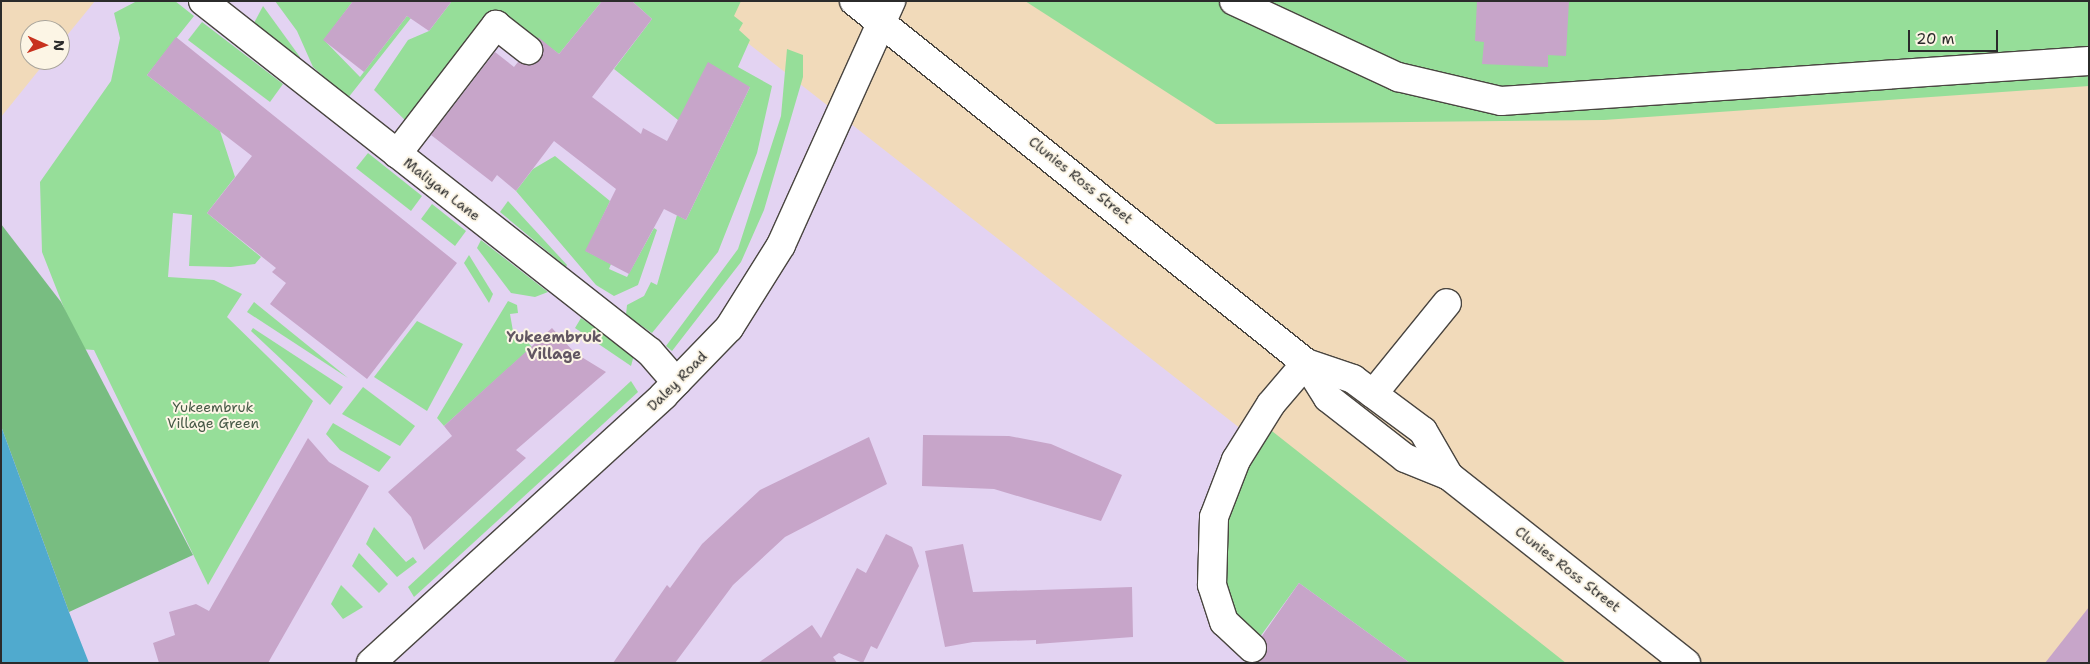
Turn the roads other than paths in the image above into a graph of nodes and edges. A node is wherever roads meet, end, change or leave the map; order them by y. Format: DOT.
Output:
graph roads {
  1 [pos="203,1"];
  2 [pos="854,1"];
  3 [pos="1234,1"];
  4 [pos="886,12"];
  5 [pos="528,50"];
  6 [pos="2089,61"];
  7 [pos="398,154"];
  8 [pos="1447,303"];
  9 [pos="1306,362"];
  10 [pos="676,382"];
  11 [pos="1374,394"];
  12 [pos="1449,476"];
  13 [pos="1252,648"];
  14 [pos="371,663"];
  15 [pos="1686,663"];
  1 -- 7 [label="street, Maliyan Lane"];
  2 -- 4 [label="street, Clunies Ross Street"];
  3 -- 6 [label="street"];
  4 -- 9 [label="street, Clunies Ross Street"];
  4 -- 10 [label="street, Daley Road"];
  5 -- 7 [label="street"];
  7 -- 10 [label="street, Maliyan Lane"];
  8 -- 11 [label="street"];
  9 -- 11 [label="street, Clunies Ross Street"];
  9 -- 12 [label="street, Clunies Ross Street"];
  9 -- 13 [label="street"];
  10 -- 14 [label="street, Daley Road"];
  11 -- 12 [label="street, Clunies Ross Street"];
  12 -- 15 [label="street, Clunies Ross Street"];
}
